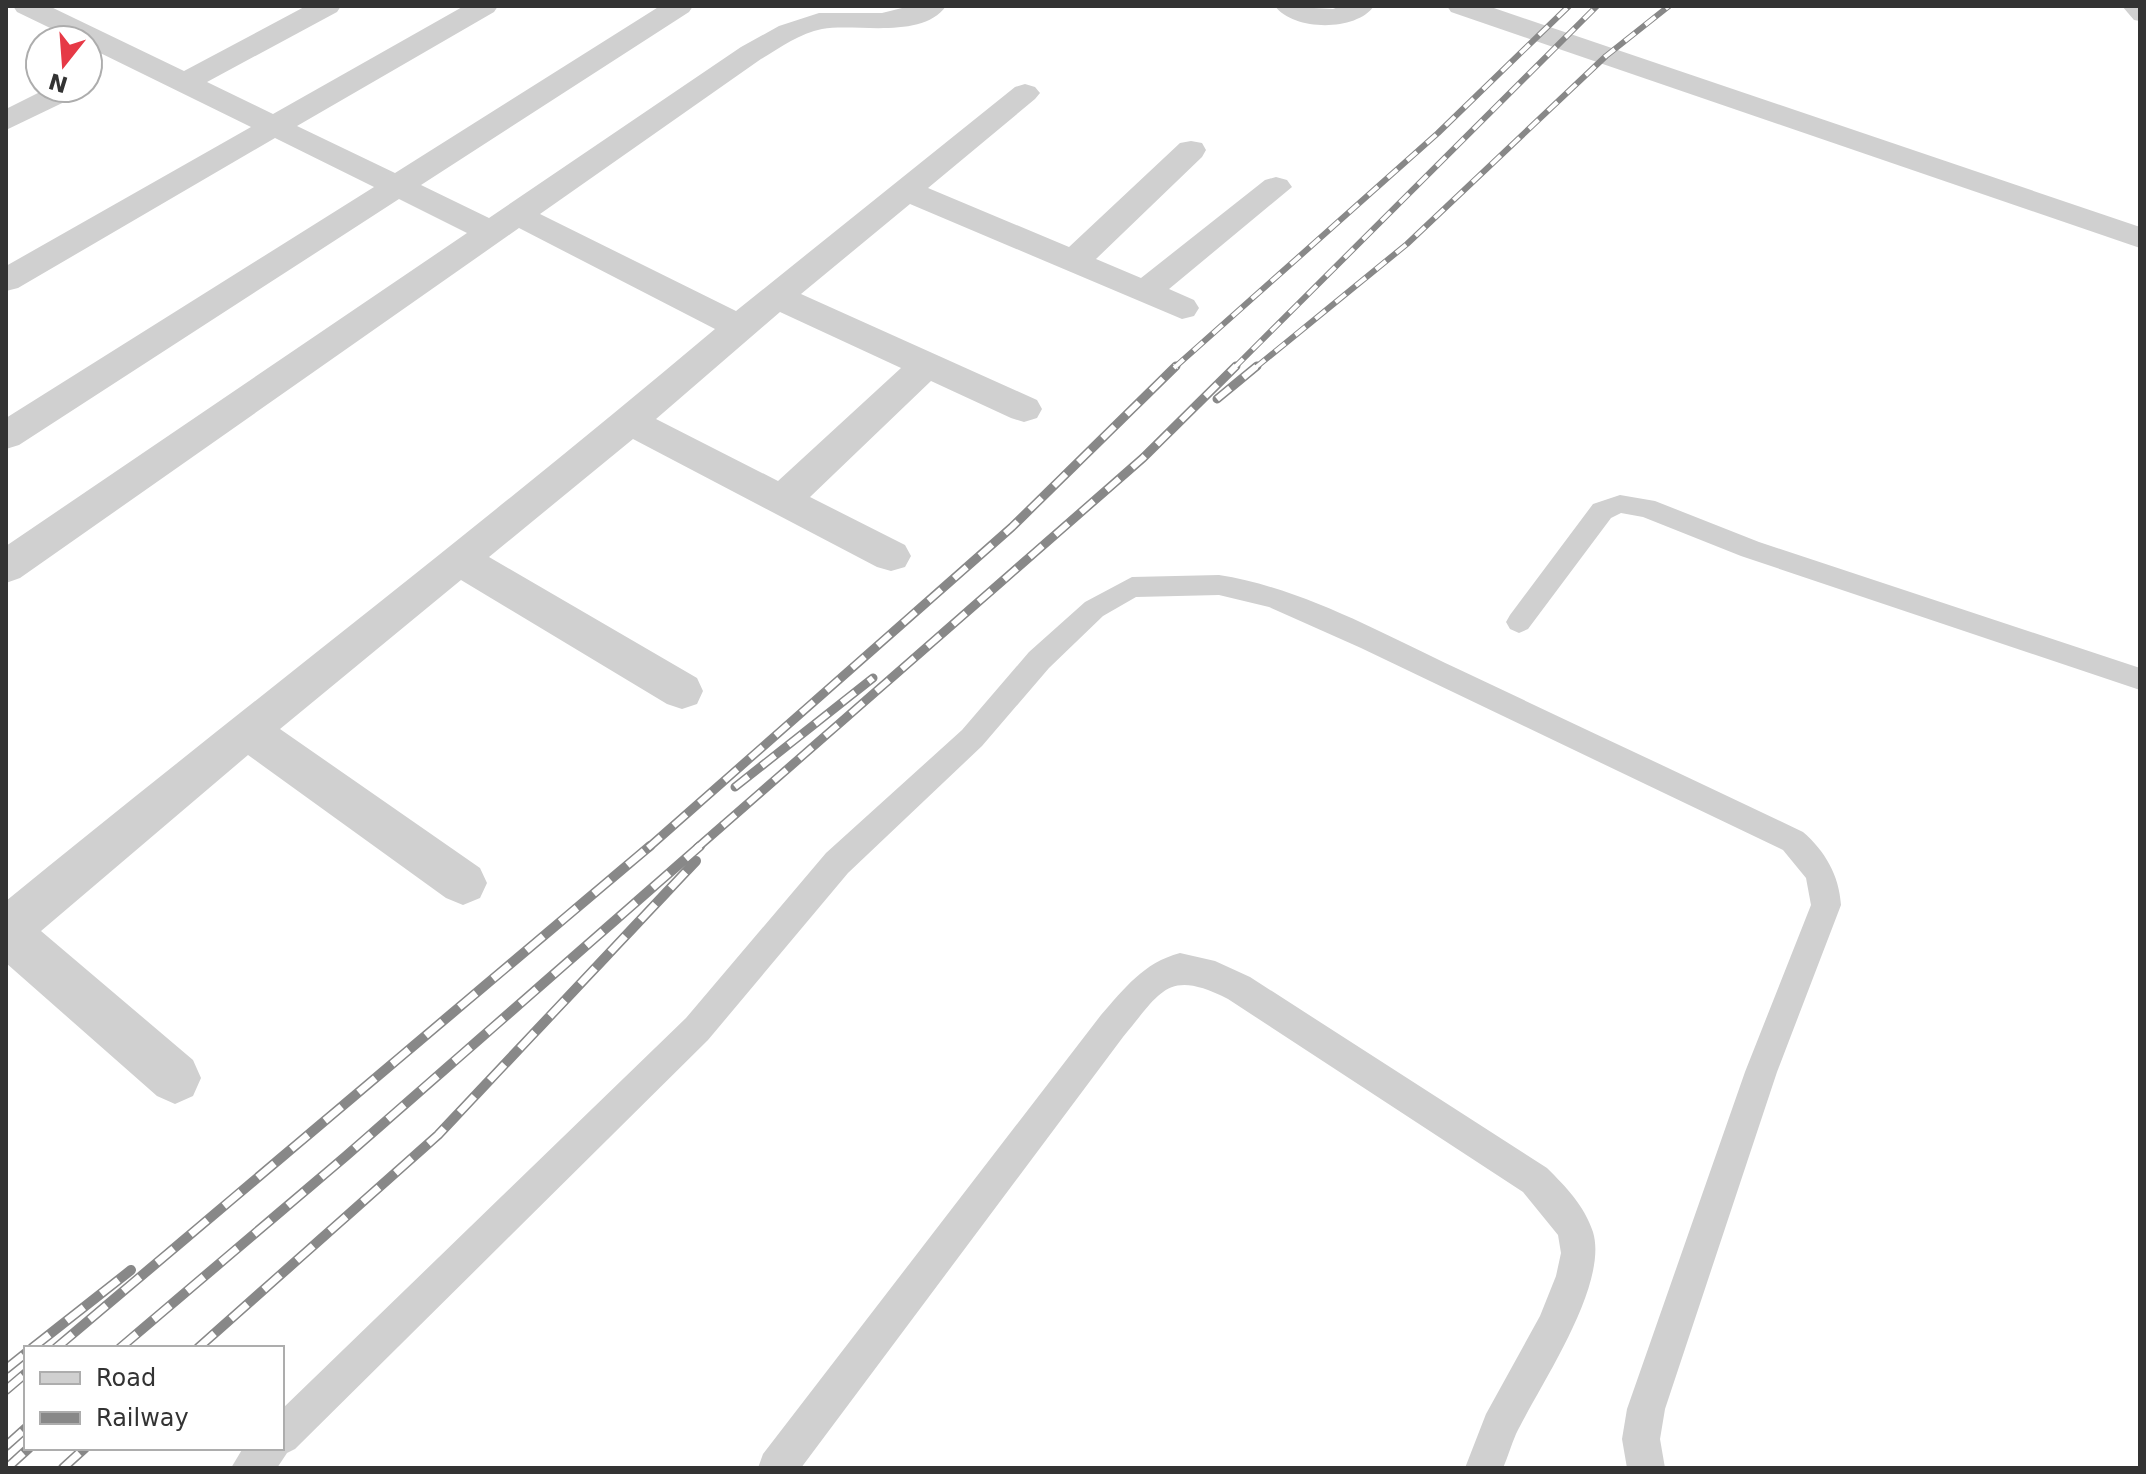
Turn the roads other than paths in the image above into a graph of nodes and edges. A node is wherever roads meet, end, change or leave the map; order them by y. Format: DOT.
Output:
graph roads {
  1 [pos="27,6"];
  2 [pos="83,6"];
  3 [pos="327,6"];
  4 [pos="484,6"];
  5 [pos="679,6"];
  6 [pos="932,6"];
  7 [pos="1289,6"];
  8 [pos="1360,6"];
  9 [pos="1461,6"];
  10 [pos="2131,6"];
  11 [pos="2140,16"];
  12 [pos="56,19"];
  13 [pos="133,56"];
  14 [pos="104,71"];
  15 [pos="185,82"];
  16 [pos="1025,93"];
  17 [pos="39,104"];
  18 [pos="6,121"];
  19 [pos="275,126"];
  20 [pos="1191,150"];
  21 [pos="397,186"];
  22 [pos="1276,187"];
  23 [pos="907,191"];
  24 [pos="503,222"];
  25 [pos="2140,238"];
  26 [pos="1073,262"];
  27 [pos="7,279"];
  28 [pos="1144,292"];
  29 [pos="777,297"];
  30 [pos="1182,308"];
  31 [pos="739,327"];
  32 [pos="926,365"];
  33 [pos="1024,409"];
  34 [pos="630,421"];
  35 [pos="6,436"];
  36 [pos="782,500"];
  37 [pos="891,556"];
  38 [pos="459,559"];
  39 [pos="6,567"];
  40 [pos="1519,622"];
  41 [pos="2140,679"];
  42 [pos="682,691"];
  43 [pos="247,730"];
  44 [pos="463,883"];
  45 [pos="6,932"];
  46 [pos="175,1078"];
  47 [pos="284,1434"];
  48 [pos="268,1450"];
  49 [pos="250,1468"];
  50 [pos="777,1468"];
  51 [pos="1484,1468"];
  52 [pos="1646,1468"];
  1 -- 12 [label="street"];
  2 -- 12 [label="street"];
  3 -- 15 [label="street"];
  4 -- 19 [label="street"];
  5 -- 21 [label="street"];
  6 -- 24 [label="street"];
  7 -- 8 [label="street"];
  9 -- 25 [label="street"];
  10 -- 11 [label="lane"];
  12 -- 13 [label="street"];
  13 -- 14 [label="street"];
  13 -- 15 [label="street"];
  15 -- 19 [label="street"];
  16 -- 23 [label="street"];
  17 -- 18 [label="street"];
  19 -- 21 [label="street"];
  19 -- 27 [label="street"];
  20 -- 26 [label="street"];
  21 -- 24 [label="street"];
  21 -- 35 [label="street"];
  22 -- 28 [label="street"];
  23 -- 26 [label="street"];
  23 -- 29 [label="street"];
  24 -- 31 [label="street"];
  24 -- 39 [label="street"];
  26 -- 28 [label="street"];
  28 -- 30 [label="street"];
  29 -- 31 [label="street"];
  29 -- 32 [label="street"];
  31 -- 34 [label="street"];
  32 -- 33 [label="street"];
  32 -- 36 [label="street"];
  34 -- 36 [label="street"];
  34 -- 38 [label="street"];
  36 -- 37 [label="street"];
  38 -- 42 [label="street"];
  38 -- 43 [label="street"];
  40 -- 41 [label="lane"];
  43 -- 44 [label="street"];
  43 -- 45 [label="street"];
  45 -- 46 [label="street"];
  47 -- 52 [label="lane"];
  48 -- 49 [label="lane"];
  50 -- 51 [label="lane"];
}
